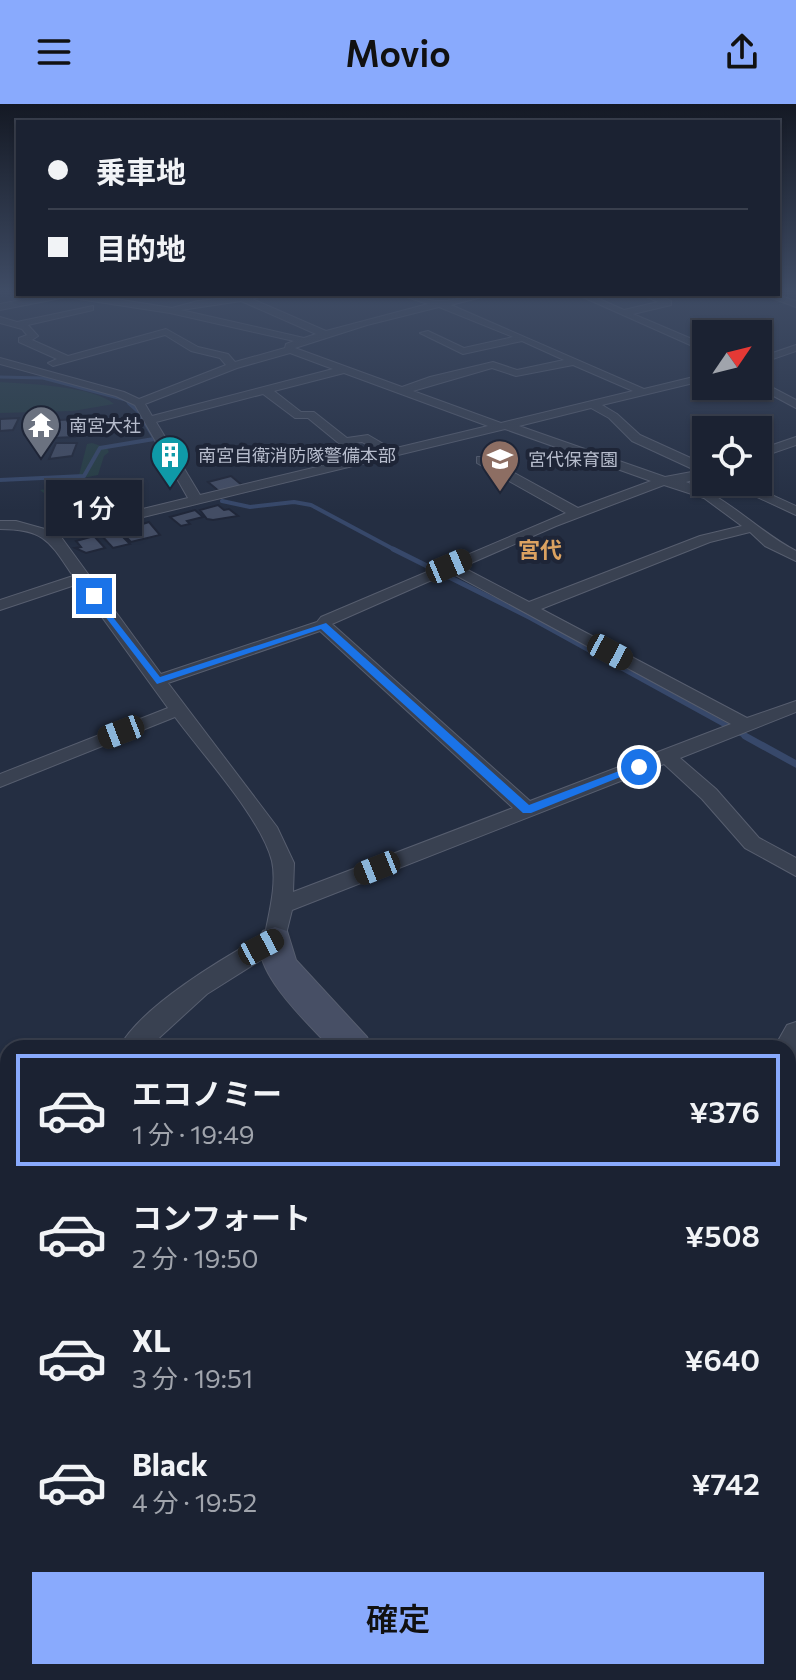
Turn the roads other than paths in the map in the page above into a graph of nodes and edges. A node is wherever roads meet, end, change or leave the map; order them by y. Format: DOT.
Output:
graph roads {
  1 [pos="10,364"];
  2 [pos="51,364"];
  3 [pos="231,364"];
  4 [pos="242,364"];
  5 [pos="331,364"];
  6 [pos="562,364"];
  7 [pos="581,364"];
  8 [pos="233,366"];
  9 [pos="32,369"];
  10 [pos="347,369"];
  11 [pos="207,376"];
  12 [pos="692,380"];
  13 [pos="265,390"];
  14 [pos="405,390"];
  15 [pos="772,391"];
  16 [pos="643,392"];
  17 [pos="243,396"];
  18 [pos="139,403"];
  19 [pos="593,405"];
  20 [pos="796,405"];
  21 [pos="151,420"];
  22 [pos="502,426"];
  23 [pos="796,441"];
  24 [pos="772,449"];
  25 [pos="392,454"];
  26 [pos="481,460"];
  27 [pos="692,464"];
  28 [pos="692,475"];
  29 [pos="668,481"];
  30 [pos="763,496"];
  31 [pos="195,499"];
  32 [pos="796,511"];
  33 [pos="576,513"];
  34 [pos="0,525"];
  35 [pos="753,527"];
  36 [pos="52,535"];
  37 [pos="796,557"];
  38 [pos="442,569"];
  39 [pos="81,578"];
  40 [pos="0,605"];
  41 [pos="529,608"];
  42 [pos="323,625"];
  43 [pos="157,681"];
  44 [pos="796,706"];
  45 [pos="178,710"];
  46 [pos="736,729"];
  47 [pos="667,756"];
  48 [pos="0,781"];
  49 [pos="527,810"];
  50 [pos="796,868"];
  51 [pos="282,905"];
  52 [pos="275,940"];
  53 [pos="139,1040"];
  54 [pos="347,1040"];
  1 -- 9 [label="street"];
  2 -- 9 [label="street"];
  3 -- 8 [label="street"];
  4 -- 8 [label="street"];
  5 -- 10 [label="street"];
  6 -- 14 [label="street"];
  7 -- 16 [label="street"];
  8 -- 11 [label="street"];
  9 -- 18 [label="street"];
  10 -- 13 [label="street"];
  10 -- 14 [label="street"];
  11 -- 17 [label="street"];
  11 -- 18 [label="street"];
  12 -- 16 [label="street"];
  13 -- 17 [label="street"];
  13 -- 25 [label="street"];
  14 -- 22 [label="street"];
  15 -- 20 [label="street"];
  16 -- 19 [label="street"];
  17 -- 21 [label="street"];
  18 -- 21 [label="street"];
  19 -- 22 [label="street"];
  19 -- 27 [label="street"];
  21 -- 31 [label="street"];
  22 -- 25 [label="street"];
  22 -- 29 [label="street"];
  23 -- 24 [label="street"];
  25 -- 31 [label="street"];
  26 -- 33 [label="street"];
  28 -- 29 [label="street"];
  29 -- 33 [label="street"];
  29 -- 35 [label="street"];
  30 -- 32 [label="street"];
  31 -- 36 [label="street"];
  33 -- 38 [label="street"];
  34 -- 36 [label="street"];
  35 -- 37 [label="street"];
  35 -- 41 [label="street"];
  36 -- 39 [label="street"];
  38 -- 41 [label="street"];
  38 -- 42 [label="street"];
  39 -- 40 [label="street"];
  39 -- 43 [label="street"];
  41 -- 46 [label="street"];
  42 -- 43 [label="street"];
  42 -- 49 [label="street"];
  43 -- 45 [label="street"];
  44 -- 46 [label="street"];
  45 -- 48 [label="street"];
  45 -- 51 [label="street"];
  46 -- 47 [label="street"];
  47 -- 49 [label="street"];
  47 -- 50 [label="street"];
  49 -- 51 [label="street"];
  51 -- 52 [label="street"];
  52 -- 53 [label="street"];
  52 -- 54 [label="street"];
}
